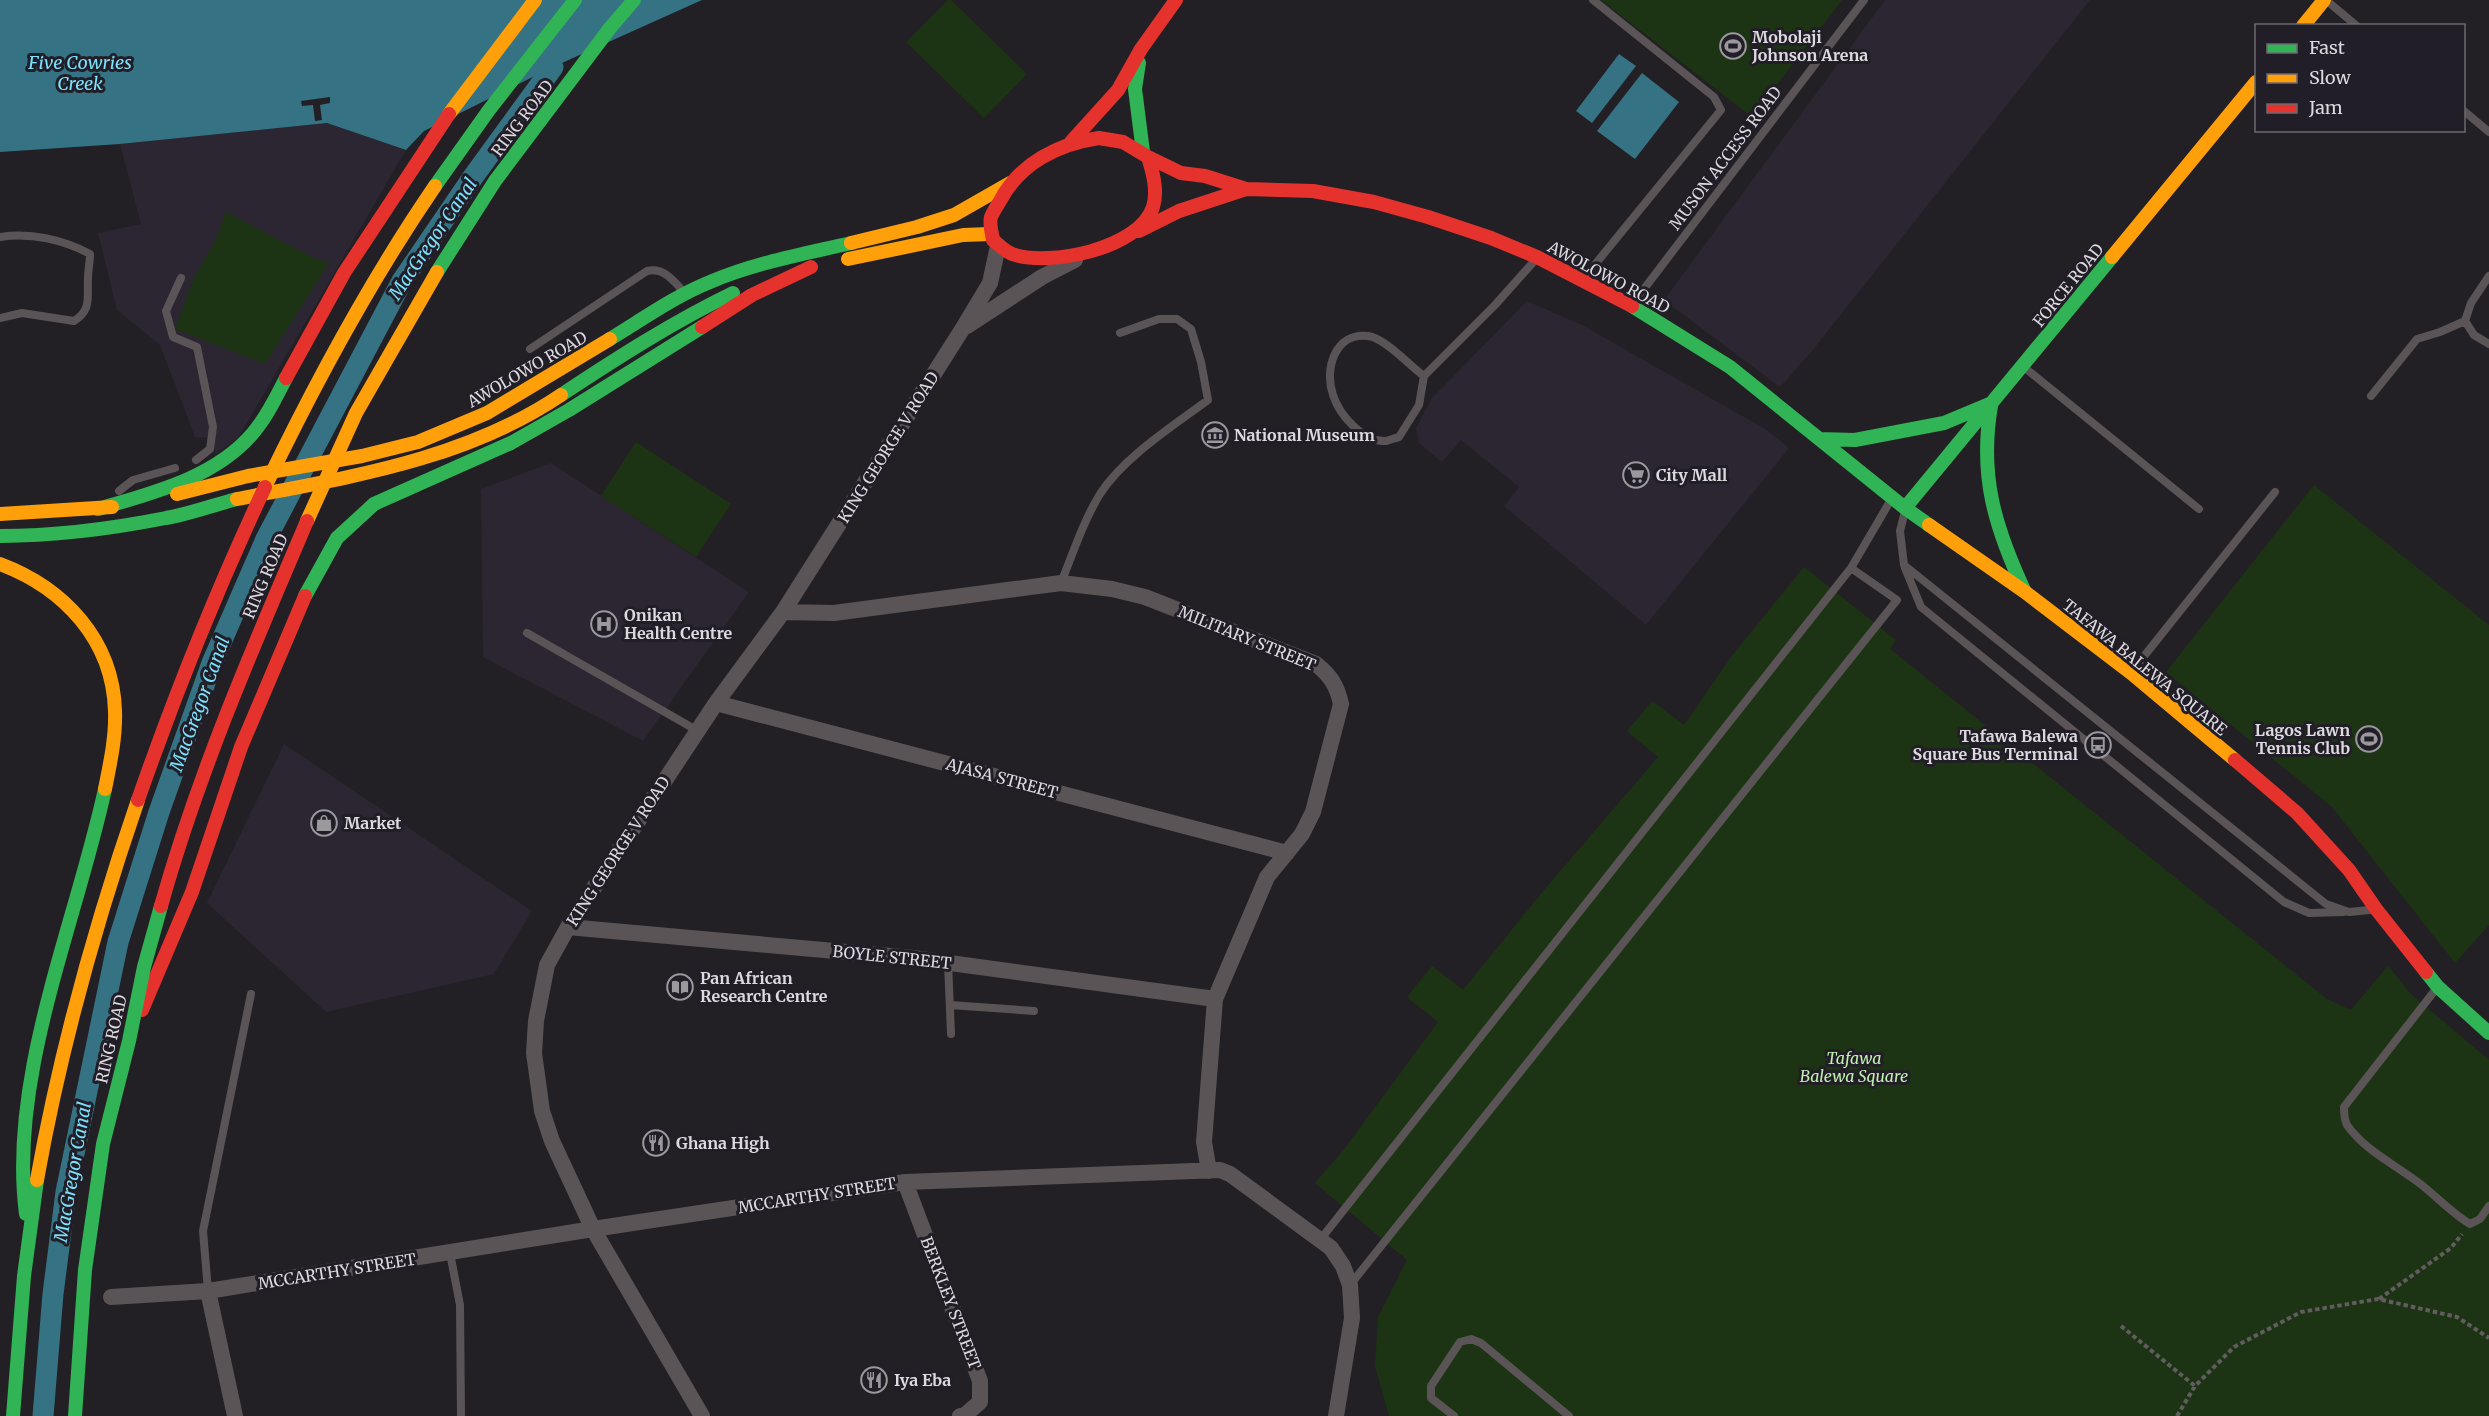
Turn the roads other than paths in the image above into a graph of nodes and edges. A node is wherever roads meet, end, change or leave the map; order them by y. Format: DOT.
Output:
graph roads {
  1 [pos="535,0"];
  2 [pos="575,0"];
  3 [pos="634,0"];
  4 [pos="1176,0"];
  5 [pos="1593,0"];
  6 [pos="1864,0"];
  7 [pos="2324,0"];
  8 [pos="2305,24"];
  9 [pos="2354,24"];
  10 [pos="1141,49"];
  11 [pos="2255,83"];
  12 [pos="2465,113"];
  13 [pos="2489,132"];
  14 [pos="1071,142"];
  15 [pos="1145,154"];
  16 [pos="1010,183"];
  17 [pos="1246,189"];
  18 [pos="1134,233"];
  19 [pos="0,237"];
  20 [pos="994,240"];
  21 [pos="1089,253"];
  22 [pos="1537,257"];
  23 [pos="822,265"];
  24 [pos="2489,276"];
  25 [pos="181,278"];
  26 [pos="1582,281"];
  27 [pos="686,293"];
  28 [pos="1631,306"];
  29 [pos="0,318"];
  30 [pos="2465,321"];
  31 [pos="963,328"];
  32 [pos="1120,333"];
  33 [pos="2489,344"];
  34 [pos="530,349"];
  35 [pos="2023,366"];
  36 [pos="1424,376"];
  37 [pos="2371,396"];
  38 [pos="1992,403"];
  39 [pos="1820,439"];
  40 [pos="2275,492"];
  41 [pos="1892,498"];
  42 [pos="1905,508"];
  43 [pos="98,509"];
  44 [pos="2199,509"];
  45 [pos="0,514"];
  46 [pos="0,536"];
  47 [pos="0,564"];
  48 [pos="1904,565"];
  49 [pos="1851,568"];
  50 [pos="1061,583"];
  51 [pos="2025,592"];
  52 [pos="783,612"];
  53 [pos="526,633"];
  54 [pos="2131,674"];
  55 [pos="716,703"];
  56 [pos="698,730"];
  57 [pos="1287,853"];
  58 [pos="2376,909"];
  59 [pos="2349,912"];
  60 [pos="568,927"];
  61 [pos="948,963"];
  62 [pos="2438,987"];
  63 [pos="252,994"];
  64 [pos="1215,999"];
  65 [pos="950,1005"];
  66 [pos="1034,1011"];
  67 [pos="2489,1032"];
  68 [pos="951,1034"];
  69 [pos="129,1041"];
  70 [pos="1209,1170"];
  71 [pos="905,1182"];
  72 [pos="2489,1206"];
  73 [pos="593,1228"];
  74 [pos="29,1231"];
  75 [pos="1320,1240"];
  76 [pos="450,1253"];
  77 [pos="1350,1285"];
  78 [pos="208,1291"];
  79 [pos="111,1297"];
  80 [pos="13,1416"];
  81 [pos="75,1416"];
  82 [pos="235,1416"];
  83 [pos="461,1416"];
  84 [pos="702,1416"];
  85 [pos="960,1416"];
  86 [pos="1336,1416"];
  87 [pos="1454,1416"];
  88 [pos="1569,1416"];
  1 -- 43 [label="main road"];
  2 -- 74 [label="main road, RING ROAD, bridge"];
  3 -- 69 [label="main road, RING ROAD, bridge"];
  4 -- 10 [label="main road"];
  5 -- 26 [label="lane"];
  6 -- 28 [label="lane, MUSON ACCESS ROAD"];
  7 -- 8 [label="main road"];
  7 -- 9 [label="lane"];
  10 -- 14 [label="main road"];
  10 -- 15 [label="main road"];
  11 -- 35 [label="main road, FORCE ROAD"];
  12 -- 13 [label="lane"];
  14 -- 15 [label="main road"];
  14 -- 16 [label="main road"];
  15 -- 17 [label="main road"];
  15 -- 18 [label="main road"];
  16 -- 20 [label="main road"];
  16 -- 27 [label="main road, AWOLOWO ROAD"];
  17 -- 18 [label="main road"];
  17 -- 22 [label="main road, AWOLOWO ROAD"];
  18 -- 21 [label="main road"];
  19 -- 29 [label="lane"];
  20 -- 21 [label="main road"];
  20 -- 23 [label="main road"];
  20 -- 31 [label="street, KING GEORGE V ROAD"];
  21 -- 31 [label="street"];
  22 -- 26 [label="main road, AWOLOWO ROAD"];
  22 -- 36 [label="lane"];
  23 -- 46 [label="main road, bridge"];
  23 -- 69 [label="main road, bridge"];
  24 -- 30 [label="lane"];
  25 -- 43 [label="lane"];
  26 -- 28 [label="main road, AWOLOWO ROAD"];
  27 -- 34 [label="lane"];
  27 -- 43 [label="main road, AWOLOWO ROAD, bridge"];
  28 -- 39 [label="main road, AWOLOWO ROAD"];
  30 -- 33 [label="lane"];
  30 -- 37 [label="lane"];
  31 -- 52 [label="street, KING GEORGE V ROAD"];
  32 -- 50 [label="lane"];
  35 -- 38 [label="main road, FORCE ROAD"];
  35 -- 44 [label="lane"];
  36 -- 36 [label="lane"];
  38 -- 39 [label="main road"];
  38 -- 42 [label="main road, FORCE ROAD"];
  38 -- 51 [label="main road"];
  39 -- 41 [label="main road, AWOLOWO ROAD"];
  40 -- 54 [label="lane"];
  41 -- 42 [label="main road, AWOLOWO ROAD"];
  41 -- 49 [label="lane"];
  42 -- 48 [label="lane"];
  42 -- 51 [label="main road, TAFAWA BALEWA SQUARE"];
  43 -- 45 [label="main road, AWOLOWO ROAD"];
  47 -- 74 [label="main road"];
  48 -- 59 [label="lane"];
  48 -- 59 [label="lane"];
  49 -- 75 [label="lane"];
  49 -- 77 [label="lane"];
  50 -- 52 [label="street, MILITARY STREET"];
  50 -- 57 [label="street, MILITARY STREET"];
  51 -- 54 [label="main road, TAFAWA BALEWA SQUARE"];
  52 -- 55 [label="street, KING GEORGE V ROAD"];
  53 -- 56 [label="lane"];
  54 -- 58 [label="main road, TAFAWA BALEWA SQUARE"];
  55 -- 56 [label="street, KING GEORGE V ROAD"];
  55 -- 57 [label="street, AJASA STREET"];
  56 -- 60 [label="street, KING GEORGE V ROAD"];
  57 -- 64 [label="street, MILITARY STREET"];
  58 -- 59 [label="lane"];
  58 -- 62 [label="main road, TAFAWA BALEWA SQUARE"];
  60 -- 61 [label="street, BOYLE STREET"];
  60 -- 73 [label="street, KING GEORGE V ROAD"];
  61 -- 64 [label="street, BOYLE STREET"];
  61 -- 65 [label="lane"];
  62 -- 67 [label="main road, TAFAWA BALEWA SQUARE"];
  62 -- 72 [label="lane"];
  63 -- 78 [label="lane"];
  64 -- 70 [label="street, MILITARY STREET"];
  65 -- 66 [label="lane"];
  65 -- 68 [label="lane"];
  69 -- 81 [label="main road, RING ROAD, bridge"];
  70 -- 71 [label="street, MCCARTHY STREET"];
  70 -- 75 [label="street, MCCARTHY STREET"];
  71 -- 73 [label="street, MCCARTHY STREET"];
  71 -- 85 [label="street, BERKLEY STREET"];
  73 -- 76 [label="street, MCCARTHY STREET"];
  73 -- 84 [label="street, KING GEORGE V ROAD"];
  74 -- 80 [label="main road, RING ROAD, bridge"];
  75 -- 77 [label="street, MCCARTHY STREET"];
  76 -- 78 [label="street, MCCARTHY STREET"];
  76 -- 83 [label="lane"];
  77 -- 86 [label="street, MCCARTHY STREET"];
  78 -- 79 [label="street, MCCARTHY STREET"];
  78 -- 82 [label="street"];
  87 -- 88 [label="lane"];
}
